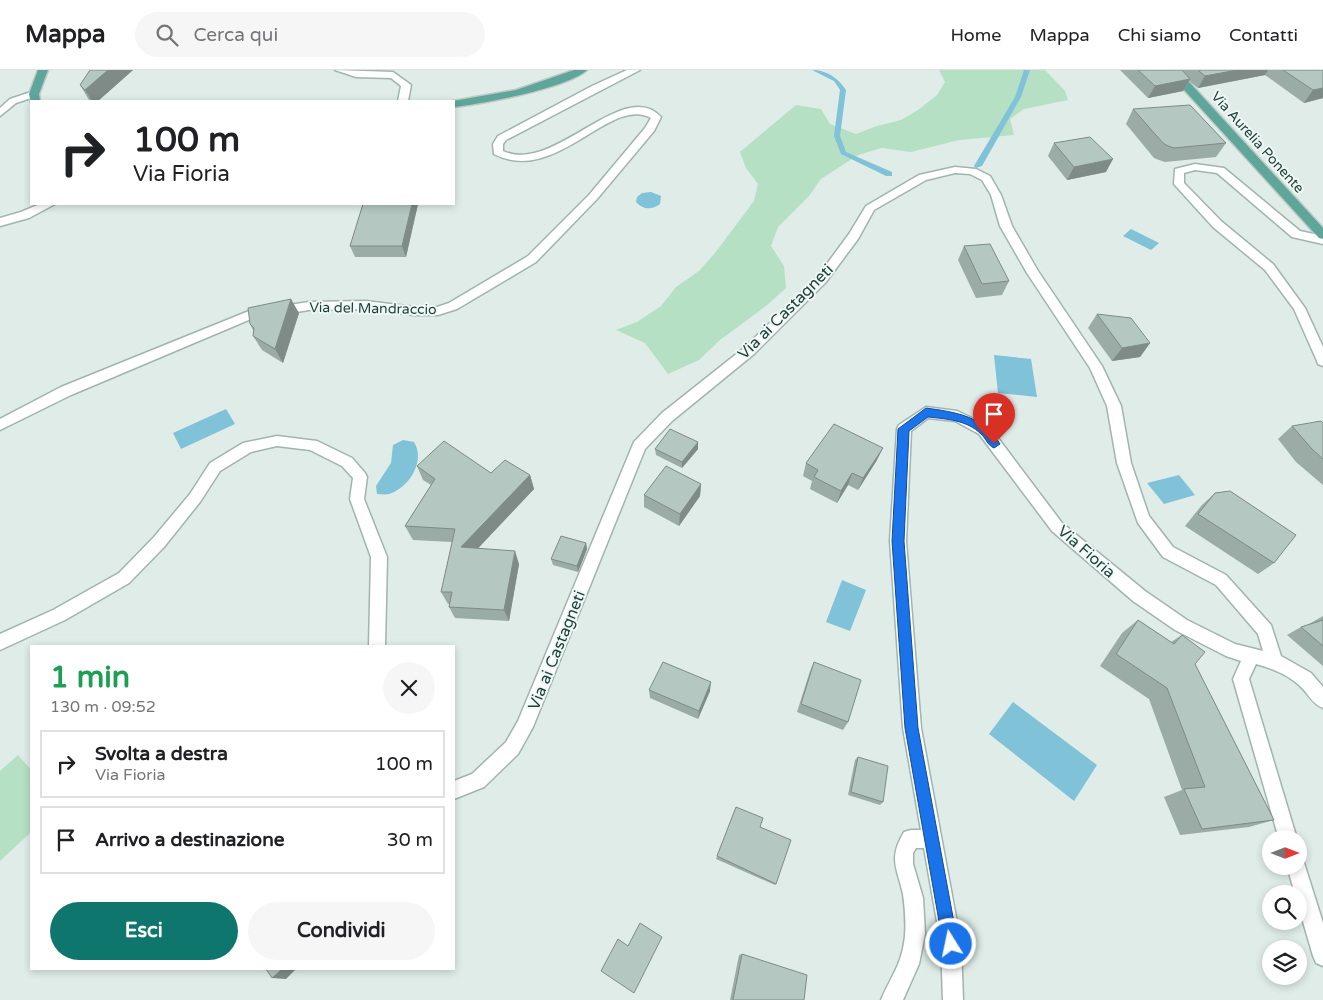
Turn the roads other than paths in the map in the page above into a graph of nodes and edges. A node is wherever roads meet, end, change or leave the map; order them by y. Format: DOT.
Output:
graph roads {
  1 [pos="43,70"];
  2 [pos="340,70"];
  3 [pos="582,70"];
  4 [pos="635,70"];
  5 [pos="1171,70"];
  6 [pos="35,97"];
  7 [pos="403,100"];
  8 [pos="455,104"];
  9 [pos="0,113"];
  10 [pos="47,205"];
  11 [pos="0,222"];
  12 [pos="1323,235"];
  13 [pos="1323,240"];
  14 [pos="1323,361"];
  15 [pos="0,425"];
  16 [pos="0,642"];
  17 [pos="377,645"];
  18 [pos="1252,656"];
  19 [pos="1274,661"];
  20 [pos="1323,700"];
  21 [pos="455,790"];
  22 [pos="1285,830"];
  23 [pos="932,839"];
  24 [pos="1299,875"];
  25 [pos="1323,956"];
  26 [pos="891,1000"];
  27 [pos="953,1000"];
  1 -- 6 [label="main road"];
  2 -- 7 [label="street"];
  3 -- 8 [label="main road"];
  4 -- 15 [label="street, Via del Mandraccio"];
  5 -- 12 [label="main road, Via Aurelia Ponente"];
  6 -- 9 [label="street"];
  10 -- 11 [label="street"];
  13 -- 14 [label="street"];
  16 -- 17 [label="street"];
  18 -- 19 [label="street, Via Fioria"];
  18 -- 22 [label="street"];
  18 -- 23 [label="street, Via Fioria"];
  19 -- 20 [label="street, Via Fioria"];
  19 -- 21 [label="street, Via ai Castagneti"];
  23 -- 26 [label="street"];
  23 -- 27 [label="street, Via Fioria"];
  24 -- 25 [label="street"];
}
